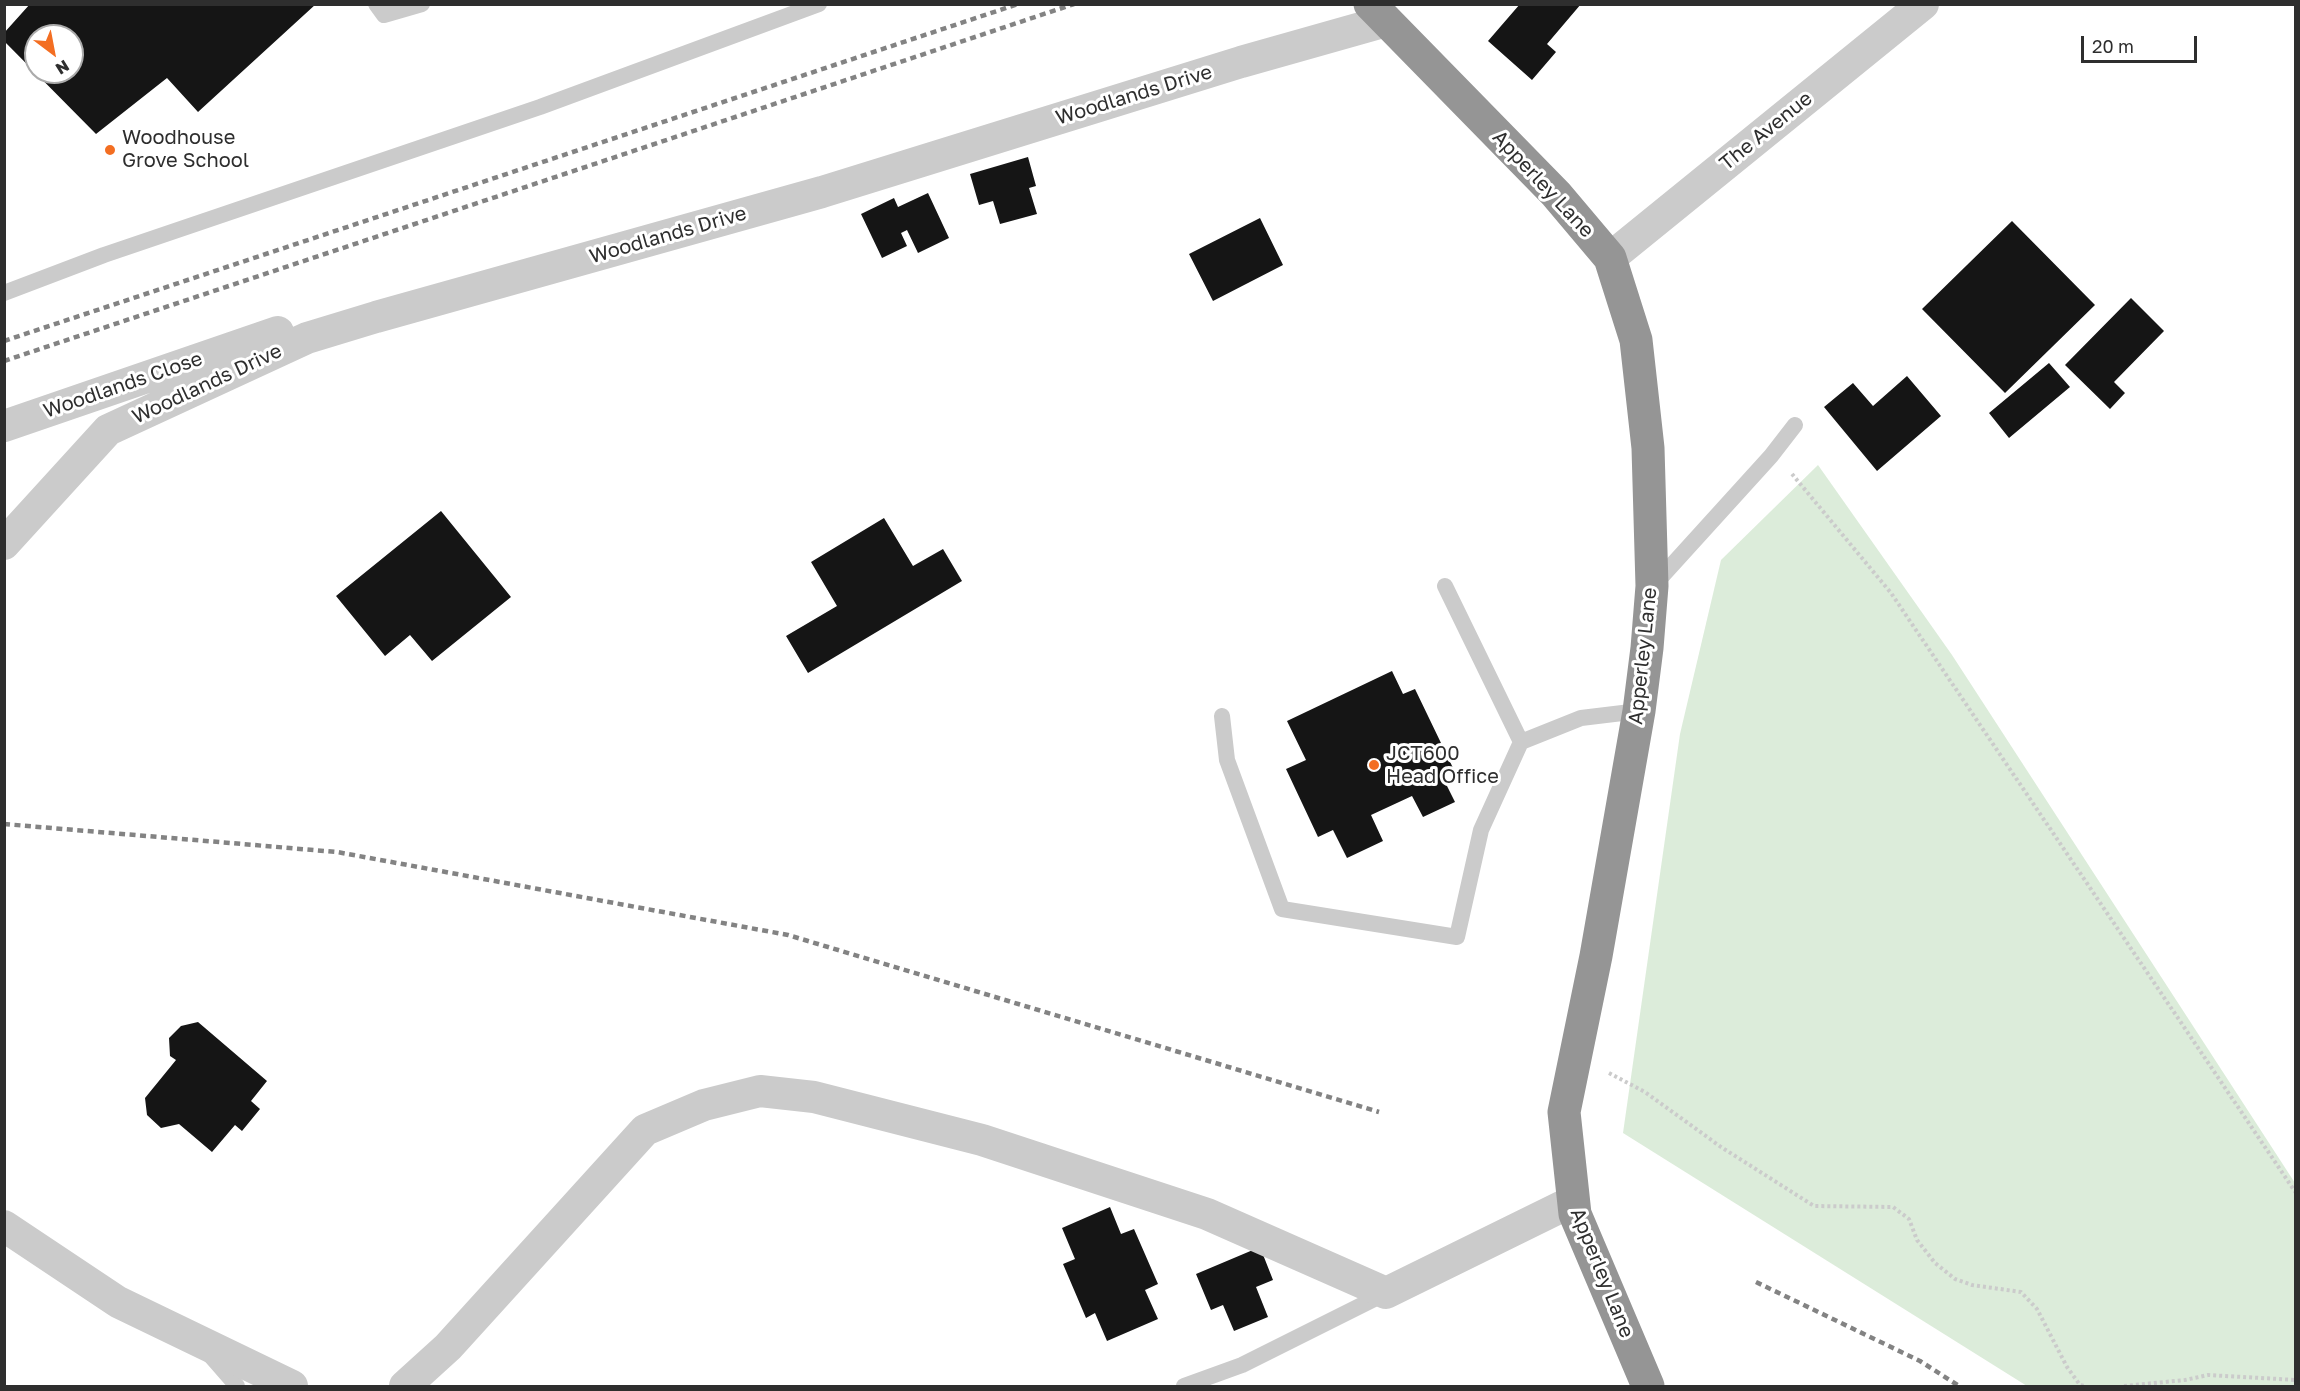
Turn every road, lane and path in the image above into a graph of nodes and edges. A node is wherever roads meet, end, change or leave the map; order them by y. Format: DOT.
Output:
graph roads {
  1 [pos="376,4"];
  2 [pos="422,4"];
  3 [pos="819,4"];
  4 [pos="1923,4"];
  5 [pos="1378,13"];
  6 [pos="1610,258"];
  7 [pos="4,292"];
  8 [pos="308,338"];
  9 [pos="1795,425"];
  10 [pos="4,426"];
  11 [pos="1771,456"];
  12 [pos="4,544"];
  13 [pos="1445,586"];
  14 [pos="1652,586"];
  15 [pos="1639,711"];
  16 [pos="1222,716"];
  17 [pos="1521,742"];
  18 [pos="1576,1056"];
  19 [pos="2295,1193"];
  20 [pos="1573,1201"];
  21 [pos="4,1226"];
  22 [pos="1386,1293"];
  23 [pos="197,1340"];
  24 [pos="2295,1380"];
  25 [pos="237,1386"];
  26 [pos="292,1386"];
  27 [pos="405,1386"];
  28 [pos="1184,1386"];
  29 [pos="1648,1386"];
  30 [pos="2086,1386"];
  31 [pos="2124,1386"];
  1 -- 2 [label="lane"];
  3 -- 7 [label="lane"];
  4 -- 6 [label="street, The Avenue"];
  5 -- 6 [label="highway, Apperley Lane"];
  5 -- 8 [label="street, Woodlands Drive"];
  6 -- 14 [label="highway, Apperley Lane"];
  8 -- 10 [label="street, Woodlands Close"];
  8 -- 12 [label="street, Woodlands Drive"];
  9 -- 11 [label="lane"];
  11 -- 14 [label="lane"];
  11 -- 19 [label="path"];
  13 -- 17 [label="lane"];
  14 -- 15 [label="highway, Apperley Lane"];
  15 -- 17 [label="lane"];
  15 -- 18 [label="highway, Apperley Lane"];
  16 -- 17 [label="lane"];
  18 -- 20 [label="highway, Apperley Lane"];
  18 -- 30 [label="path"];
  20 -- 22 [label="street"];
  20 -- 29 [label="highway, Apperley Lane"];
  21 -- 23 [label="street"];
  22 -- 27 [label="street"];
  22 -- 28 [label="lane"];
  23 -- 25 [label="lane"];
  23 -- 26 [label="street"];
  24 -- 31 [label="path"];
}
